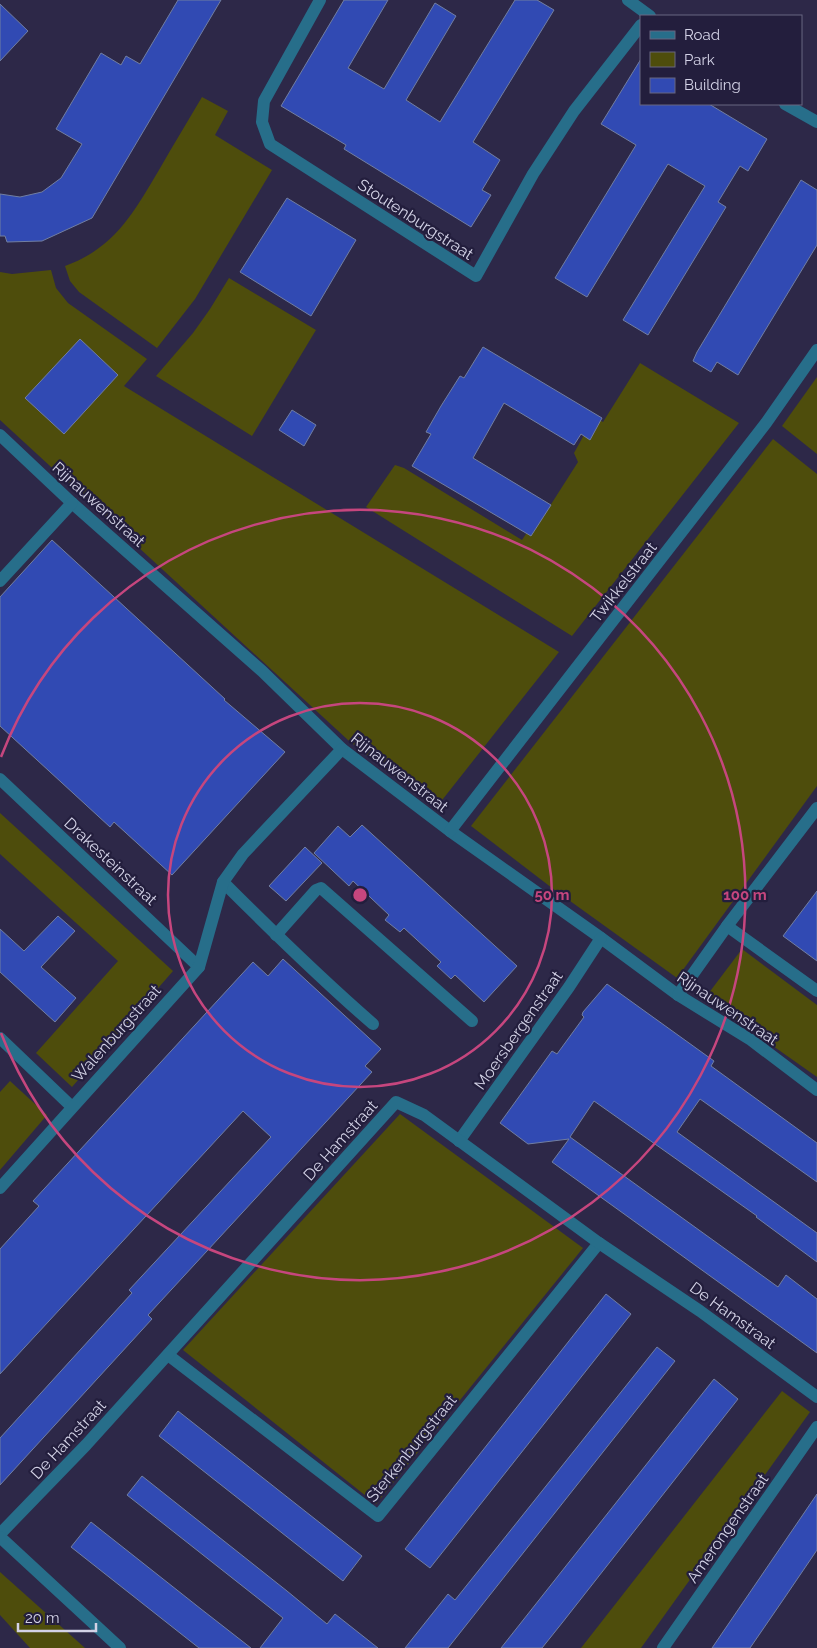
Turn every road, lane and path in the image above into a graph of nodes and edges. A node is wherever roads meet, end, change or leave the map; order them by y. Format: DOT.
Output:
graph roads {
  1 [pos="320,0"];
  2 [pos="628,0"];
  3 [pos="644,15"];
  4 [pos="640,27"];
  5 [pos="787,105"];
  6 [pos="817,122"];
  7 [pos="817,350"];
  8 [pos="0,435"];
  9 [pos="72,503"];
  10 [pos="0,581"];
  11 [pos="342,749"];
  12 [pos="0,779"];
  13 [pos="817,808"];
  14 [pos="450,831"];
  15 [pos="223,882"];
  16 [pos="727,926"];
  17 [pos="276,935"];
  18 [pos="601,938"];
  19 [pos="199,967"];
  20 [pos="817,990"];
  21 [pos="678,995"];
  22 [pos="472,1021"];
  23 [pos="373,1024"];
  24 [pos="0,1038"];
  25 [pos="817,1090"];
  26 [pos="72,1107"];
  27 [pos="459,1140"];
  28 [pos="0,1188"];
  29 [pos="599,1243"];
  30 [pos="168,1355"];
  31 [pos="817,1396"];
  32 [pos="817,1427"];
  33 [pos="0,1536"];
  34 [pos="120,1648"];
  35 [pos="664,1648"];
  1 -- 4 [label="street, Stoutenburgstraat"];
  2 -- 3 [label="street"];
  5 -- 6 [label="street"];
  7 -- 14 [label="street, Twikkelstraat"];
  8 -- 9 [label="street, Rijnauwenstraat"];
  9 -- 10 [label="street"];
  9 -- 11 [label="street, Rijnauwenstraat"];
  11 -- 14 [label="street, Rijnauwenstraat"];
  11 -- 15 [label="street, Walenburgstraat"];
  12 -- 19 [label="street, Drakesteinstraat"];
  13 -- 16 [label="street"];
  14 -- 18 [label="street, Rijnauwenstraat"];
  15 -- 17 [label="street"];
  15 -- 19 [label="street, Walenburgstraat"];
  16 -- 20 [label="street"];
  16 -- 21 [label="street"];
  17 -- 22 [label="street"];
  17 -- 23 [label="street"];
  18 -- 21 [label="street, Rijnauwenstraat"];
  18 -- 27 [label="street, Moersbergenstraat"];
  19 -- 26 [label="street, Walenburgstraat"];
  21 -- 25 [label="street, Rijnauwenstraat"];
  24 -- 26 [label="street"];
  26 -- 28 [label="street, Walenburgstraat"];
  27 -- 29 [label="street, De Hamstraat"];
  27 -- 30 [label="street, De Hamstraat"];
  29 -- 30 [label="street, Sterkenburgstraat"];
  29 -- 31 [label="street, De Hamstraat"];
  30 -- 33 [label="street, De Hamstraat"];
  32 -- 35 [label="street, Amerongenstraat"];
  33 -- 34 [label="street"];
}
